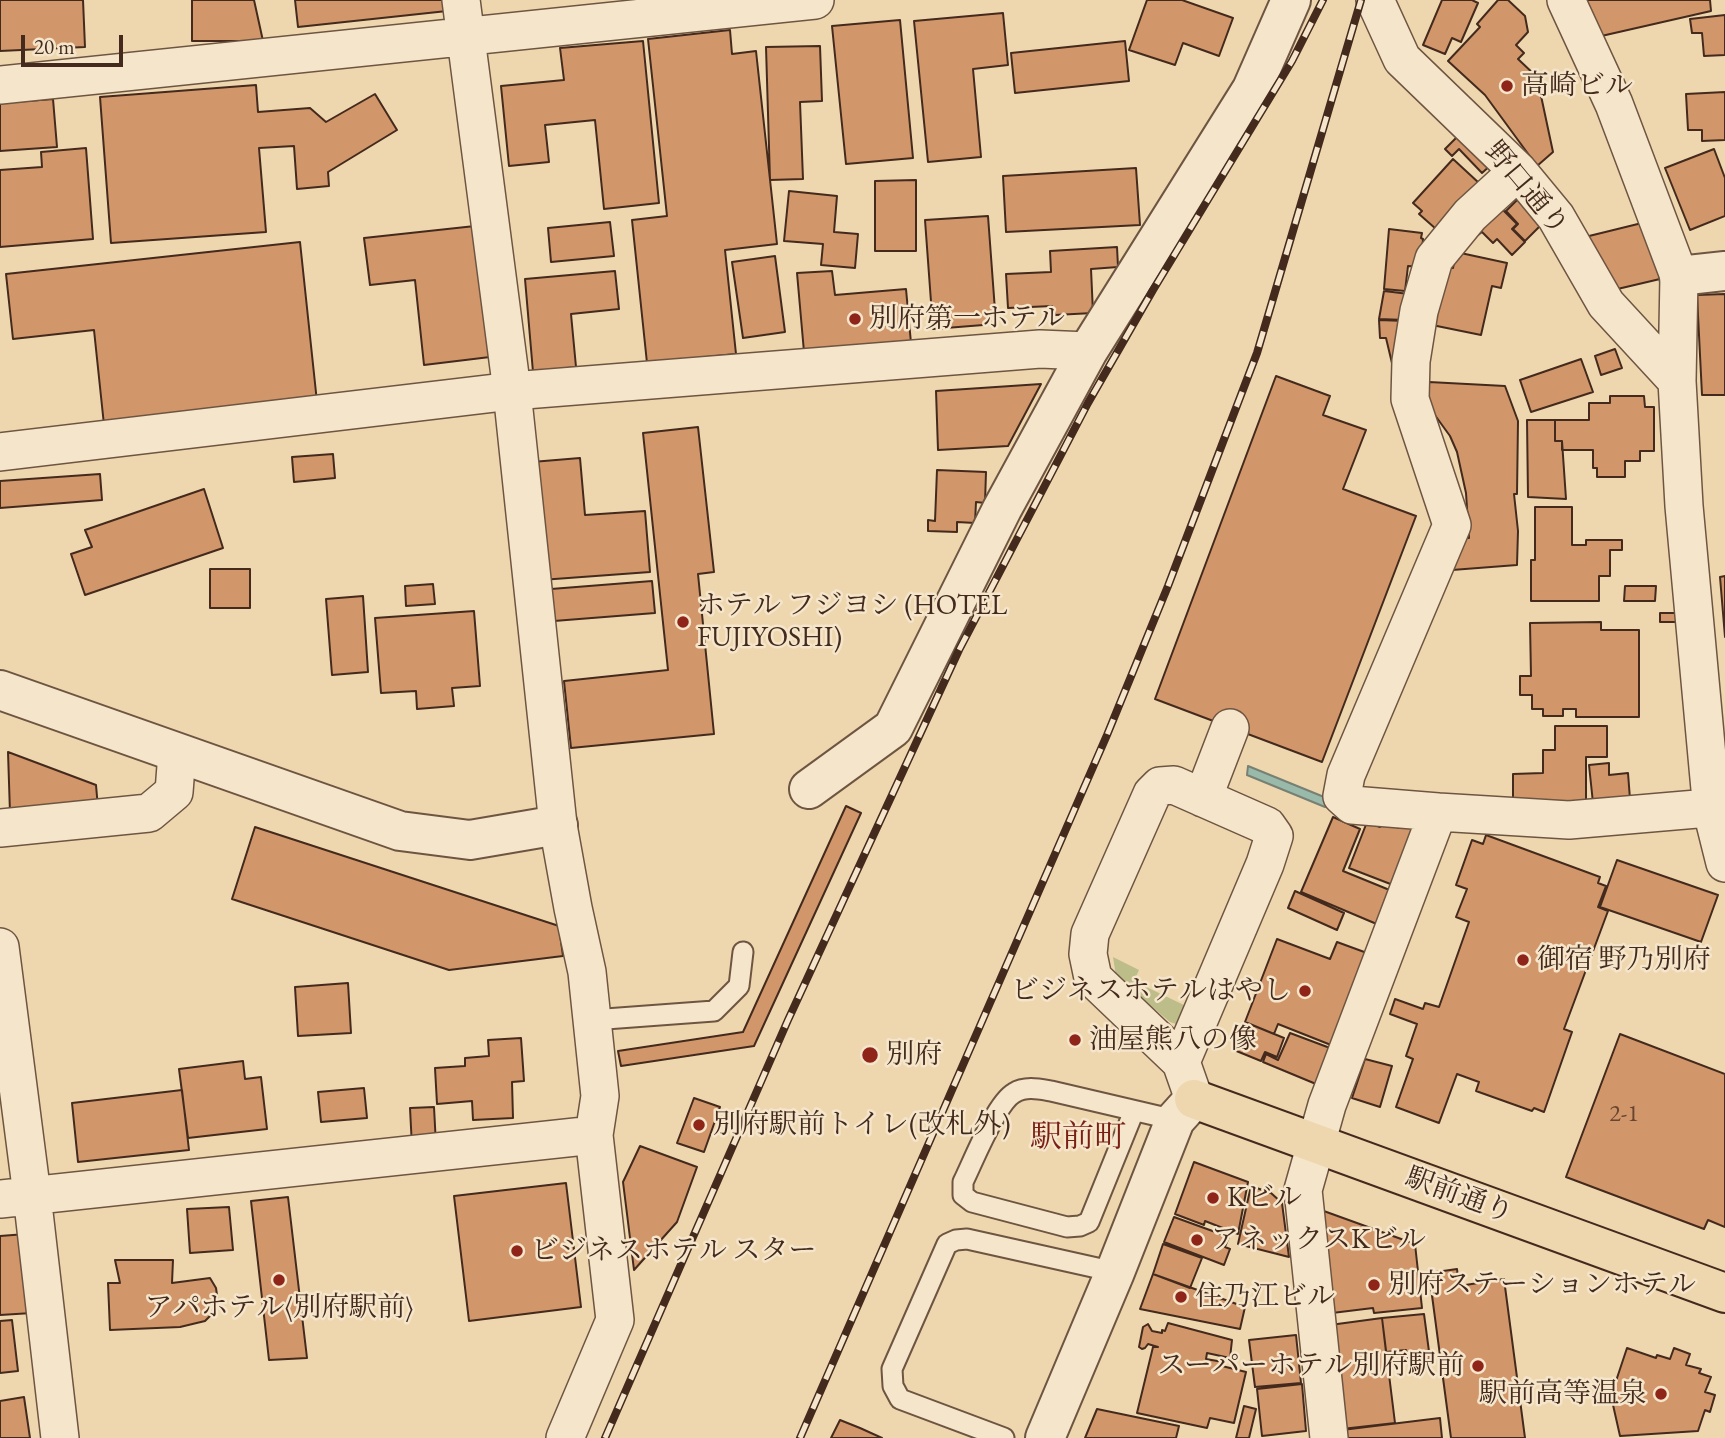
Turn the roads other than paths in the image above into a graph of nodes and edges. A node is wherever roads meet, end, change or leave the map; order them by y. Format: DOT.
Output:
graph roads {
  1 [pos="461,0"];
  2 [pos="815,0"];
  3 [pos="1291,0"];
  4 [pos="1375,0"];
  5 [pos="1566,0"];
  6 [pos="464,37"];
  7 [pos="0,85"];
  8 [pos="1518,170"];
  9 [pos="1725,271"];
  10 [pos="1679,276"];
  11 [pos="1088,351"];
  12 [pos="1677,381"];
  13 [pos="512,391"];
  14 [pos="0,452"];
  15 [pos="0,690"];
  16 [pos="1230,727"];
  17 [pos="177,754"];
  18 [pos="810,789"];
  19 [pos="1203,797"];
  20 [pos="1438,812"];
  21 [pos="1719,812"];
  22 [pos="558,825"];
  23 [pos="0,828"];
  24 [pos="1725,863"];
  25 [pos="0,947"];
  26 [pos="743,952"];
  27 [pos="592,1020"];
  28 [pos="1181,1062"];
  29 [pos="1184,1109"];
  30 [pos="1134,1111"];
  31 [pos="594,1135"];
  32 [pos="1316,1144"];
  33 [pos="16,1197"];
  34 [pos="1115,1272"];
  35 [pos="1725,1293"];
  36 [pos="60,1438"];
  37 [pos="565,1438"];
  38 [pos="1004,1438"];
  39 [pos="1045,1438"];
  40 [pos="1329,1438"];
  1 -- 6 [label="street"];
  2 -- 6 [label="street"];
  3 -- 11 [label="street"];
  4 -- 8 [label="street, 野口通り"];
  5 -- 10 [label="street"];
  6 -- 7 [label="street"];
  6 -- 13 [label="street"];
  8 -- 12 [label="street, 野口通り"];
  8 -- 20 [label="street"];
  9 -- 10 [label="street"];
  10 -- 12 [label="street"];
  11 -- 13 [label="street"];
  11 -- 18 [label="street"];
  12 -- 21 [label="street"];
  13 -- 14 [label="street"];
  13 -- 22 [label="street"];
  15 -- 17 [label="street"];
  16 -- 19 [label="street"];
  17 -- 22 [label="street"];
  17 -- 23 [label="street"];
  19 -- 28 [label="street"];
  19 -- 28 [label="street"];
  20 -- 21 [label="street"];
  20 -- 32 [label="street"];
  21 -- 24 [label="street"];
  22 -- 27 [label="street"];
  25 -- 33 [label="street"];
  26 -- 27 [label="lane"];
  27 -- 31 [label="street"];
  28 -- 29 [label="street"];
  29 -- 30 [label="lane"];
  29 -- 32 [label="main road, 駅前通り"];
  29 -- 34 [label="street"];
  30 -- 30 [label="lane"];
  31 -- 33 [label="street"];
  31 -- 37 [label="street"];
  32 -- 35 [label="main road, 駅前通り"];
  32 -- 40 [label="street"];
  33 -- 36 [label="street"];
  34 -- 38 [label="lane"];
  34 -- 39 [label="street"];
}
